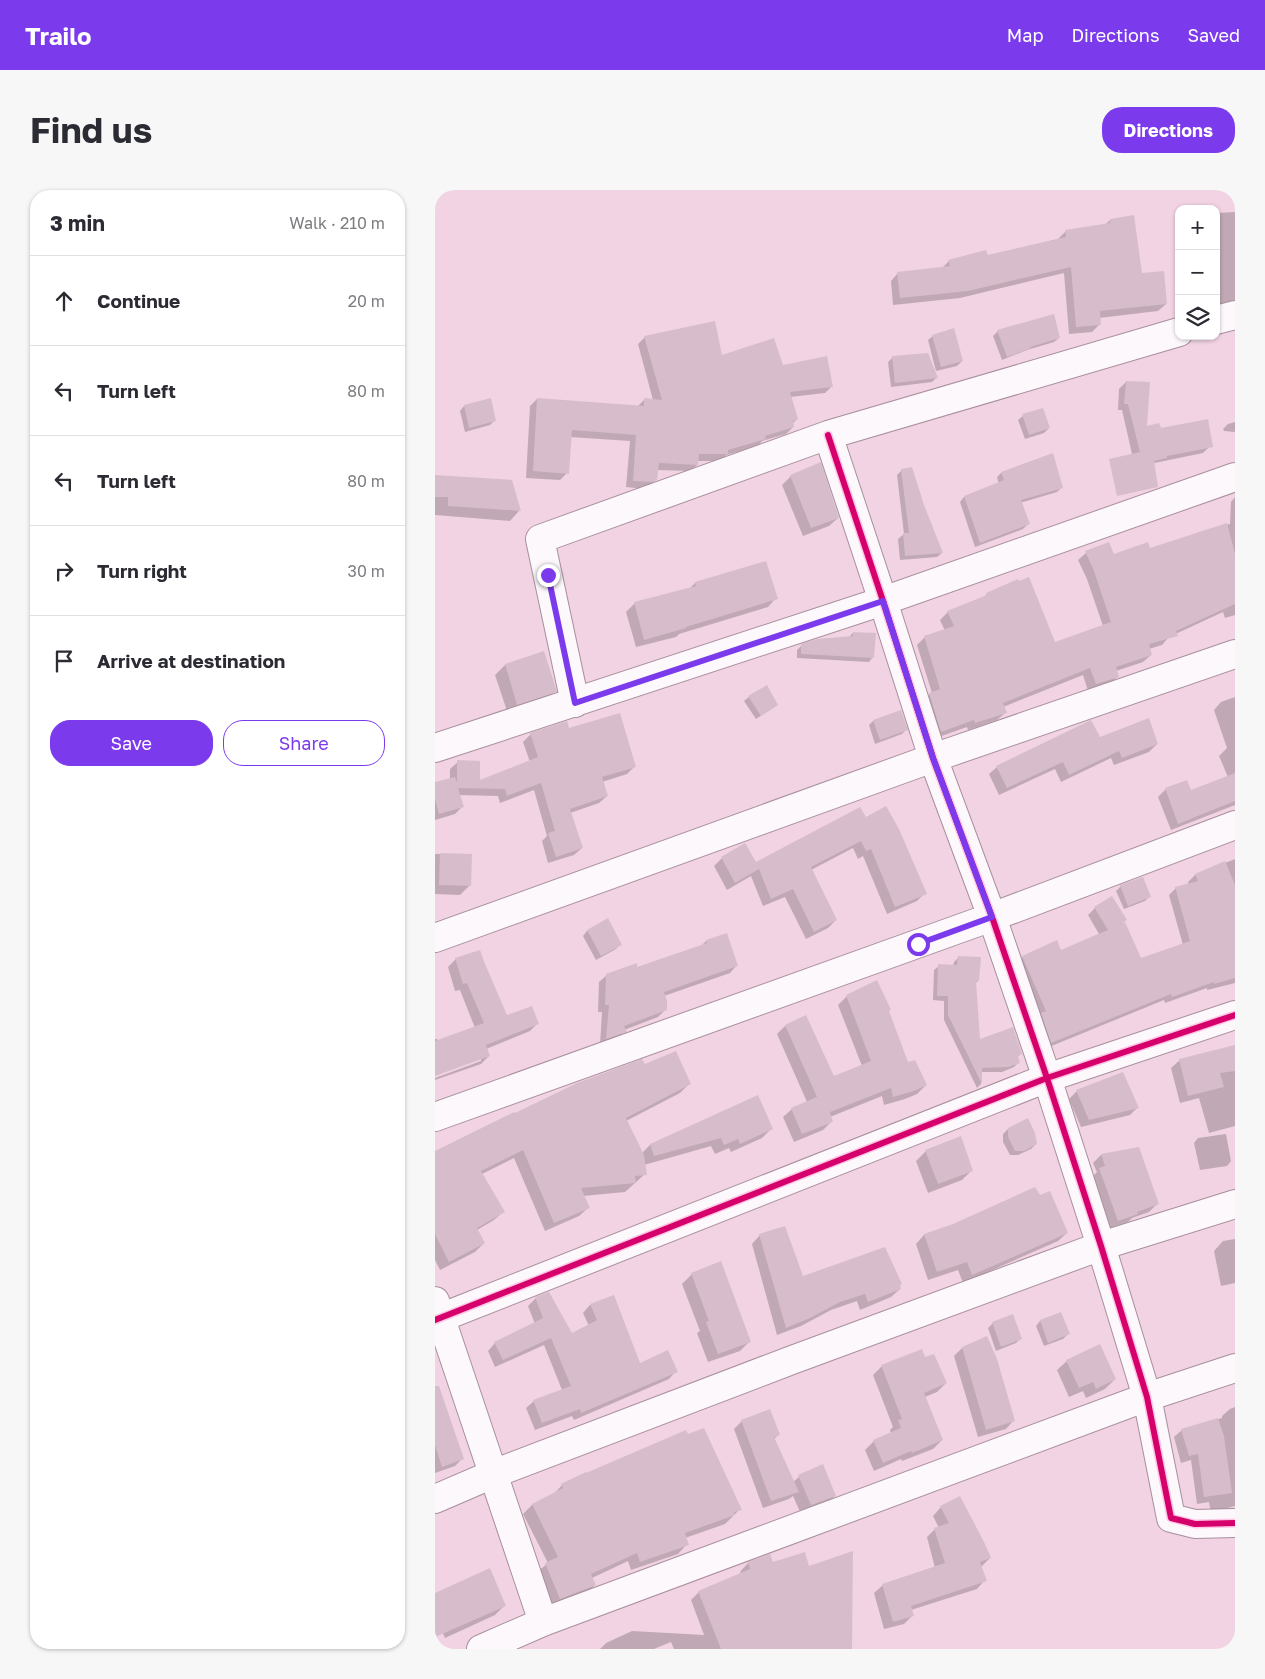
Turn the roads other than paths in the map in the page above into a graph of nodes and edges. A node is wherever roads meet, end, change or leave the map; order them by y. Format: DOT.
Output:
graph roads {
  1 [pos="1235,315"];
  2 [pos="1220,319"];
  3 [pos="1175,333"];
  4 [pos="828,435"];
  5 [pos="1235,477"];
  6 [pos="883,601"];
  7 [pos="1235,654"];
  8 [pos="575,703"];
  9 [pos="435,748"];
  10 [pos="933,758"];
  11 [pos="1235,825"];
  12 [pos="992,917"];
  13 [pos="435,938"];
  14 [pos="1235,1015"];
  15 [pos="1047,1078"];
  16 [pos="435,1117"];
  17 [pos="1235,1204"];
  18 [pos="1101,1246"];
  19 [pos="437,1312"];
  20 [pos="1235,1368"];
  21 [pos="1147,1397"];
  22 [pos="493,1474"];
  23 [pos="435,1499"];
  24 [pos="1235,1523"];
  25 [pos="543,1622"];
  26 [pos="481,1649"];
  1 -- 2 [label="street"];
  3 -- 4 [label="street"];
  4 -- 6 [label="street"];
  4 -- 8 [label="street"];
  5 -- 6 [label="street"];
  6 -- 8 [label="street"];
  6 -- 10 [label="street"];
  7 -- 10 [label="street"];
  8 -- 9 [label="street"];
  10 -- 12 [label="street"];
  10 -- 13 [label="street"];
  11 -- 12 [label="street"];
  12 -- 15 [label="street"];
  12 -- 16 [label="street"];
  14 -- 15 [label="street"];
  15 -- 18 [label="street"];
  15 -- 19 [label="street"];
  17 -- 18 [label="street"];
  18 -- 21 [label="street"];
  18 -- 22 [label="street"];
  19 -- 22 [label="street"];
  20 -- 21 [label="street"];
  21 -- 24 [label="street"];
  21 -- 25 [label="street"];
  22 -- 23 [label="street"];
  22 -- 25 [label="street"];
  25 -- 26 [label="street"];
}
